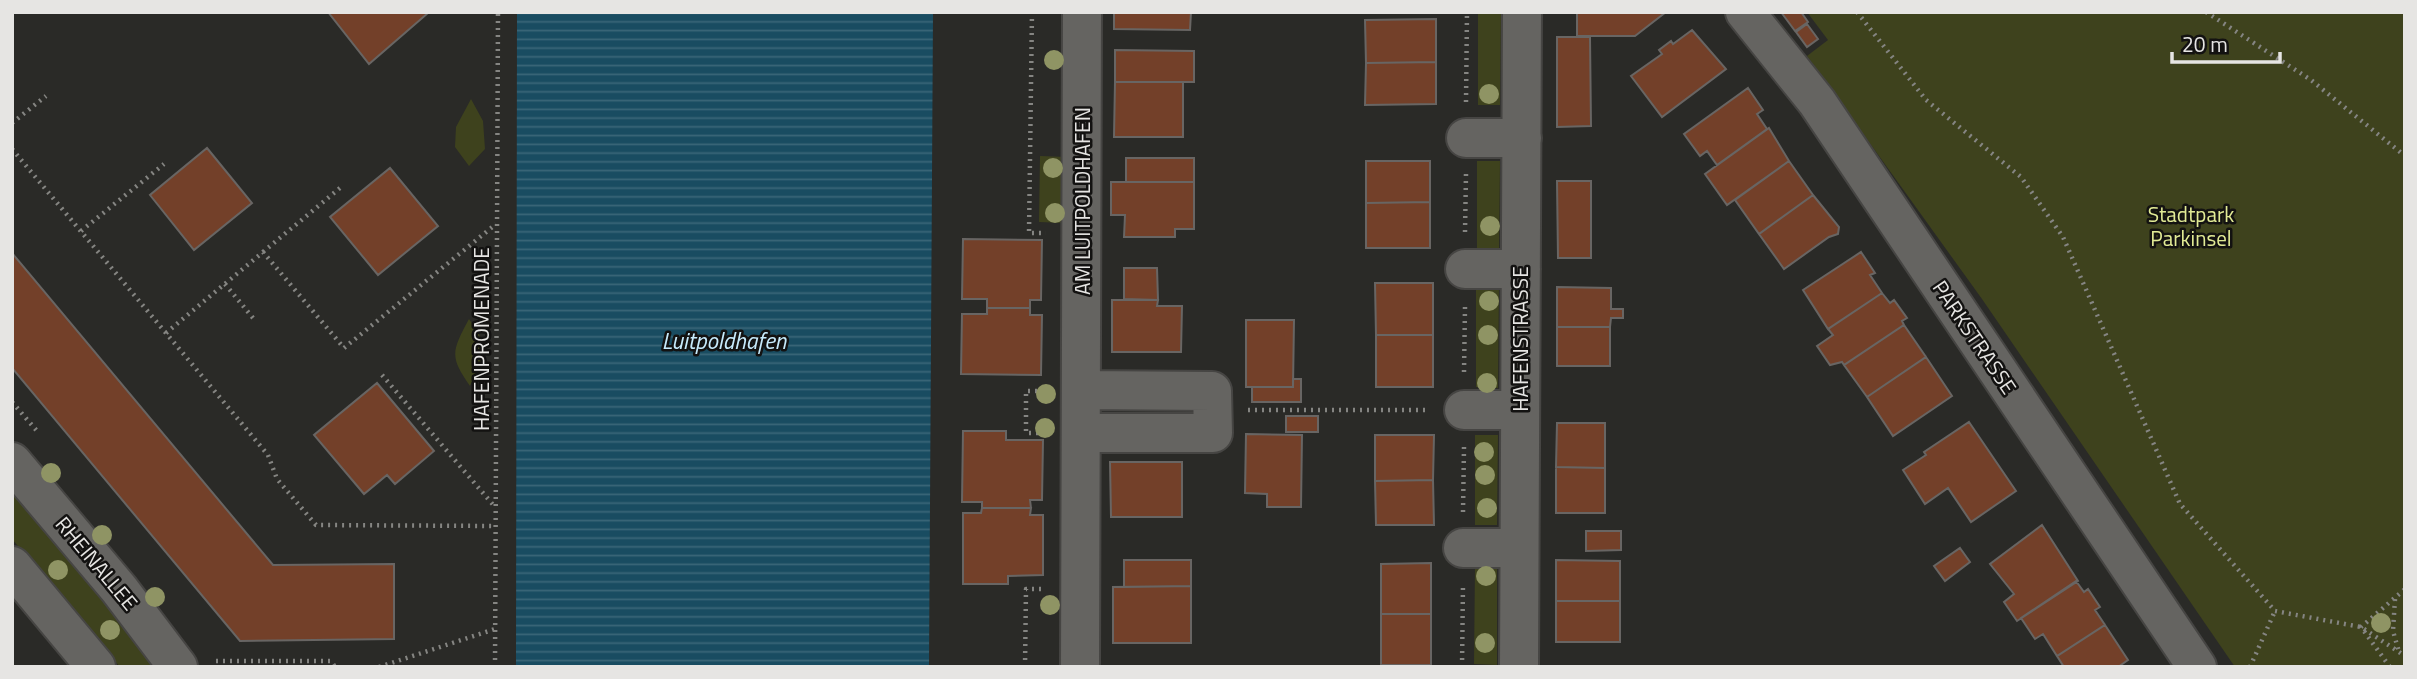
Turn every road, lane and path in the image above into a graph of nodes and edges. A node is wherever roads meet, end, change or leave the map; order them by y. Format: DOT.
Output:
graph roads {
  1 [pos="498,12"];
  2 [pos="1032,12"];
  3 [pos="1082,12"];
  4 [pos="1467,12"];
  5 [pos="1522,12"];
  6 [pos="1745,12"];
  7 [pos="1857,12"];
  8 [pos="2206,12"];
  9 [pos="46,96"];
  10 [pos="12,123"];
  11 [pos="1466,138"];
  12 [pos="1522,138"];
  13 [pos="12,149"];
  14 [pos="2405,156"];
  15 [pos="164,164"];
  16 [pos="340,188"];
  17 [pos="497,223"];
  18 [pos="81,231"];
  19 [pos="1082,233"];
  20 [pos="264,252"];
  21 [pos="1465,269"];
  22 [pos="1521,270"];
  23 [pos="225,284"];
  24 [pos="253,318"];
  25 [pos="166,333"];
  26 [pos="382,375"];
  27 [pos="1081,390"];
  28 [pos="1464,410"];
  29 [pos="1520,410"];
  30 [pos="1213,411"];
  31 [pos="1081,433"];
  32 [pos="12,462"];
  33 [pos="496,507"];
  34 [pos="496,527"];
  35 [pos="1463,548"];
  36 [pos="1519,548"];
  37 [pos="12,566"];
  38 [pos="1080,589"];
  39 [pos="2405,589"];
  40 [pos="2395,598"];
  41 [pos="2275,611"];
  42 [pos="2361,627"];
  43 [pos="495,629"];
  44 [pos="2402,654"];
  45 [pos="216,661"];
  46 [pos="96,667"];
  47 [pos="178,667"];
  48 [pos="335,667"];
  49 [pos="379,667"];
  50 [pos="495,667"];
  51 [pos="1025,667"];
  52 [pos="1080,667"];
  53 [pos="1462,667"];
  54 [pos="1518,667"];
  55 [pos="2197,667"];
  56 [pos="2250,667"];
  57 [pos="2390,667"];
  1 -- 17 [label="path, HAFENPROMENADE"];
  2 -- 19 [label="path"];
  3 -- 19 [label="street, AM LUITPOLDHAFEN"];
  4 -- 11 [label="path"];
  5 -- 12 [label="street, HAFENSTRASSE"];
  6 -- 55 [label="street, PARKSTRASSE"];
  7 -- 41 [label="path"];
  8 -- 14 [label="path"];
  9 -- 10 [label="path"];
  11 -- 12 [label="street"];
  11 -- 21 [label="path"];
  12 -- 22 [label="street, HAFENSTRASSE"];
  13 -- 18 [label="path"];
  15 -- 18 [label="path"];
  16 -- 20 [label="path"];
  17 -- 20 [label="path"];
  17 -- 33 [label="path, HAFENPROMENADE"];
  18 -- 25 [label="path"];
  19 -- 27 [label="street, AM LUITPOLDHAFEN"];
  20 -- 23 [label="path"];
  21 -- 22 [label="street"];
  21 -- 28 [label="path"];
  22 -- 29 [label="street, HAFENSTRASSE"];
  23 -- 24 [label="path"];
  23 -- 25 [label="path"];
  25 -- 34 [label="path"];
  26 -- 33 [label="path"];
  27 -- 30 [label="street"];
  27 -- 31 [label="street, AM LUITPOLDHAFEN"];
  28 -- 29 [label="street"];
  28 -- 30 [label="path"];
  28 -- 35 [label="path"];
  29 -- 36 [label="street, HAFENSTRASSE"];
  30 -- 31 [label="street"];
  31 -- 38 [label="street, AM LUITPOLDHAFEN"];
  32 -- 47 [label="street, RHEINALLEE"];
  33 -- 34 [label="path, HAFENPROMENADE"];
  34 -- 43 [label="path, HAFENPROMENADE"];
  35 -- 36 [label="street"];
  35 -- 53 [label="path"];
  36 -- 54 [label="street, HAFENSTRASSE"];
  37 -- 46 [label="street"];
  38 -- 51 [label="path"];
  38 -- 52 [label="street, AM LUITPOLDHAFEN"];
  39 -- 40 [label="path"];
  40 -- 42 [label="path"];
  40 -- 44 [label="path"];
  41 -- 42 [label="path"];
  41 -- 56 [label="path"];
  42 -- 44 [label="path"];
  42 -- 57 [label="path"];
  43 -- 49 [label="path"];
  43 -- 50 [label="path, HAFENPROMENADE"];
  45 -- 48 [label="path"];
}
